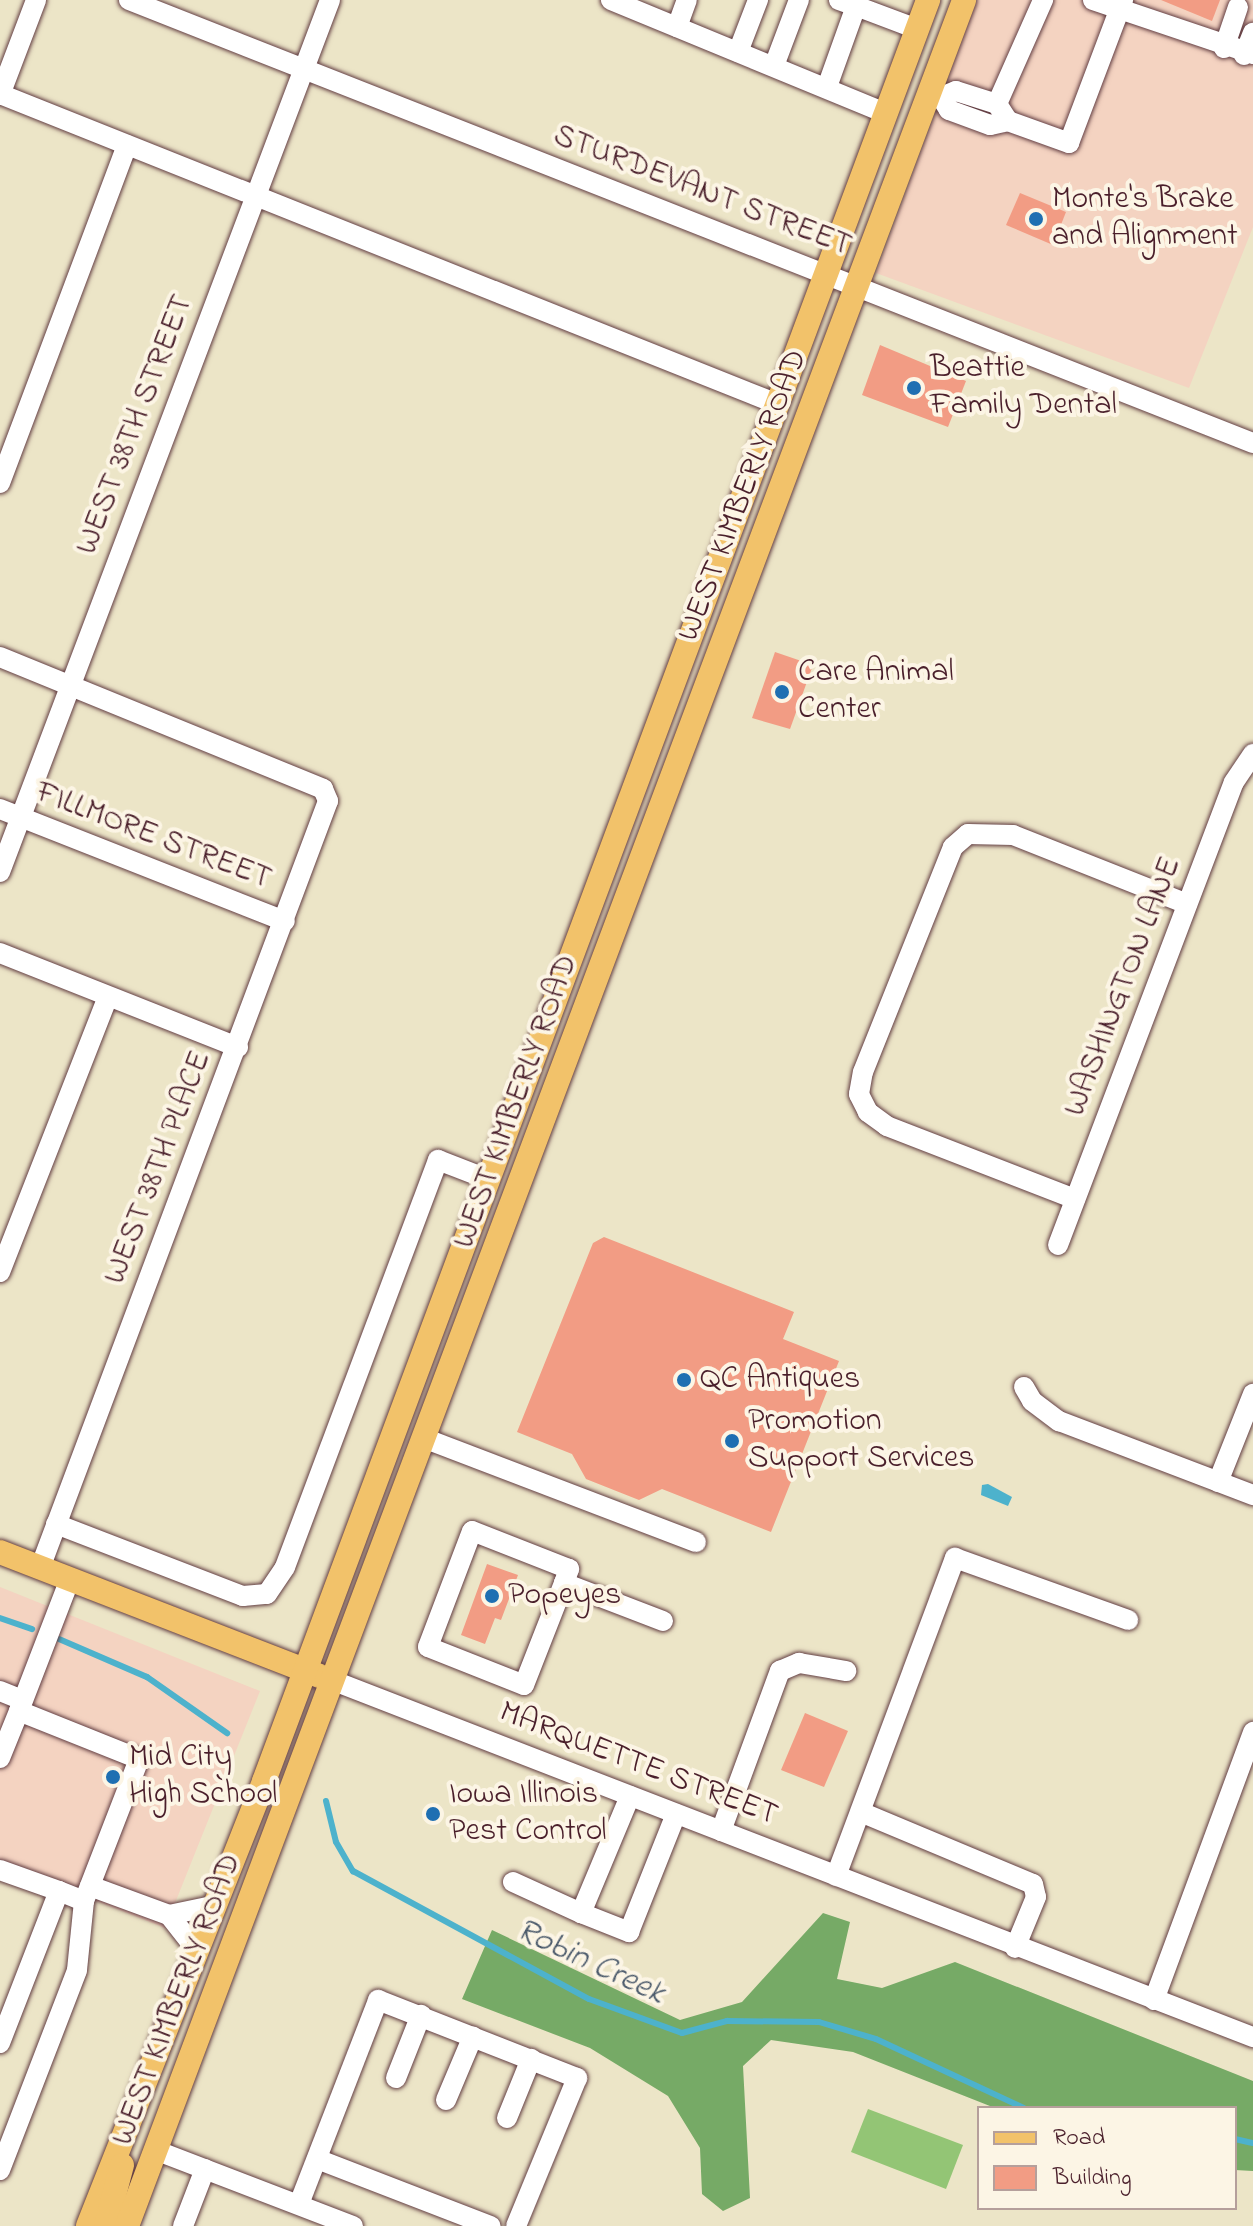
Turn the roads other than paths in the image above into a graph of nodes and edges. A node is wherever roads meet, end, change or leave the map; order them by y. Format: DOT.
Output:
graph roads {
  1 [pos="36,0"];
  2 [pos="129,0"];
  3 [pos="330,0"];
  4 [pos="611,0"];
  5 [pos="687,0"];
  6 [pos="758,0"];
  7 [pos="799,0"];
  8 [pos="928,0"];
  9 [pos="964,0"];
  10 [pos="1043,0"];
  11 [pos="1093,0"];
  12 [pos="851,2"];
  13 [pos="634,4"];
  14 [pos="1121,5"];
  15 [pos="1238,7"];
  16 [pos="677,27"];
  17 [pos="917,29"];
  18 [pos="1253,33"];
  19 [pos="1224,48"];
  20 [pos="738,52"];
  21 [pos="1249,54"];
  22 [pos="774,66"];
  23 [pos="304,69"];
  24 [pos="827,87"];
  25 [pos="0,95"];
  26 [pos="935,95"];
  27 [pos="1003,112"];
  28 [pos="885,113"];
  29 [pos="127,145"];
  30 [pos="255,197"];
  31 [pos="824,272"];
  32 [pos="858,285"];
  33 [pos="775,403"];
  34 [pos="1253,443"];
  35 [pos="0,483"];
  36 [pos="0,657"];
  37 [pos="69,686"];
  38 [pos="1253,754"];
  39 [pos="0,809"];
  40 [pos="20,817"];
  41 [pos="0,872"];
  42 [pos="1187,904"];
  43 [pos="285,921"];
  44 [pos="0,953"];
  45 [pos="108,996"];
  46 [pos="238,1047"];
  47 [pos="487,1179"];
  48 [pos="1075,1199"];
  49 [pos="1058,1245"];
  50 [pos="0,1272"];
  51 [pos="1024,1387"];
  52 [pos="1253,1394"];
  53 [pos="426,1439"];
  54 [pos="1218,1482"];
  55 [pos="1253,1495"];
  56 [pos="56,1524"];
  57 [pos="696,1542"];
  58 [pos="0,1552"];
  59 [pos="40,1568"];
  60 [pos="70,1579"];
  61 [pos="564,1583"];
  62 [pos="1128,1620"];
  63 [pos="663,1621"];
  64 [pos="304,1670"];
  65 [pos="846,1671"];
  66 [pos="334,1681"];
  67 [pos="0,1691"];
  68 [pos="20,1705"];
  69 [pos="1253,1732"];
  70 [pos="0,1758"];
  71 [pos="630,1796"];
  72 [pos="863,1813"];
  73 [pos="676,1814"];
  74 [pos="721,1831"];
  75 [pos="0,1870"];
  76 [pos="836,1876"];
  77 [pos="513,1882"];
  78 [pos="59,1891"];
  79 [pos="87,1894"];
  80 [pos="212,1906"];
  81 [pos="581,1913"];
  82 [pos="169,1915"];
  83 [pos="195,1948"];
  84 [pos="1015,1948"];
  85 [pos="1154,2000"];
  86 [pos="421,2015"];
  87 [pos="473,2036"];
  88 [pos="1253,2037"];
  89 [pos="0,2043"];
  90 [pos="531,2059"];
  91 [pos="396,2078"];
  92 [pos="446,2100"];
  93 [pos="507,2118"];
  94 [pos="122,2138"];
  95 [pos="155,2150"];
  96 [pos="317,2159"];
  97 [pos="205,2169"];
  98 [pos="0,2170"];
  99 [pos="299,2204"];
  100 [pos="88,2226"];
  101 [pos="106,2226"];
  102 [pos="127,2226"];
  103 [pos="185,2226"];
  104 [pos="353,2226"];
  105 [pos="491,2226"];
  106 [pos="516,2226"];
  1 -- 25 [label="street"];
  2 -- 23 [label="street, STURDEVANT STREET"];
  3 -- 23 [label="street, WEST 38TH STREET"];
  4 -- 13 [label="street"];
  5 -- 16 [label="street"];
  6 -- 20 [label="street"];
  7 -- 22 [label="street"];
  8 -- 17 [label="main road, WEST KIMBERLY ROAD"];
  9 -- 26 [label="main road, WEST KIMBERLY ROAD"];
  10 -- 27 [label="street"];
  11 -- 14 [label="street"];
  12 -- 17 [label="street"];
  12 -- 24 [label="street"];
  13 -- 16 [label="street"];
  14 -- 19 [label="street"];
  14 -- 27 [label="street"];
  15 -- 19 [label="street"];
  16 -- 20 [label="street"];
  17 -- 28 [label="main road, WEST KIMBERLY ROAD"];
  18 -- 21 [label="street"];
  19 -- 21 [label="street"];
  20 -- 22 [label="street"];
  22 -- 24 [label="street"];
  23 -- 30 [label="street, WEST 38TH STREET"];
  23 -- 31 [label="street, STURDEVANT STREET"];
  24 -- 28 [label="street"];
  25 -- 29 [label="street"];
  26 -- 27 [label="street"];
  26 -- 32 [label="main road, WEST KIMBERLY ROAD"];
  28 -- 31 [label="main road, WEST KIMBERLY ROAD"];
  29 -- 30 [label="street"];
  29 -- 35 [label="street"];
  30 -- 33 [label="street"];
  30 -- 37 [label="street, WEST 38TH STREET"];
  31 -- 32 [label="street, STURDEVANT STREET"];
  31 -- 33 [label="main road, WEST KIMBERLY ROAD"];
  32 -- 34 [label="street, STURDEVANT STREET"];
  32 -- 53 [label="main road, WEST KIMBERLY ROAD"];
  33 -- 47 [label="main road, WEST KIMBERLY ROAD"];
  36 -- 37 [label="street"];
  37 -- 40 [label="street, WEST 38TH STREET"];
  37 -- 43 [label="street, WEST 38TH PLACE"];
  38 -- 42 [label="street, WASHINGTON LANE"];
  39 -- 40 [label="street, FILLMORE STREET"];
  40 -- 41 [label="street, WEST 38TH STREET"];
  40 -- 43 [label="street, FILLMORE STREET"];
  42 -- 48 [label="street, WASHINGTON LANE"];
  42 -- 48 [label="street"];
  43 -- 46 [label="street, WEST 38TH PLACE"];
  44 -- 45 [label="street"];
  45 -- 46 [label="street"];
  45 -- 50 [label="street"];
  46 -- 56 [label="street, WEST 38TH PLACE"];
  47 -- 56 [label="street, WEST KIMBERLY ROAD"];
  47 -- 64 [label="main road, WEST KIMBERLY ROAD"];
  48 -- 49 [label="street, WASHINGTON LANE"];
  51 -- 54 [label="street"];
  52 -- 54 [label="street"];
  53 -- 57 [label="street"];
  53 -- 66 [label="main road, WEST KIMBERLY ROAD"];
  54 -- 55 [label="street"];
  56 -- 59 [label="street, WEST 38TH PLACE"];
  58 -- 59 [label="main road, MARQUETTE STREET"];
  59 -- 60 [label="main road, MARQUETTE STREET"];
  60 -- 64 [label="main road, MARQUETTE STREET"];
  60 -- 68 [label="street"];
  61 -- 61 [label="street"];
  61 -- 63 [label="street"];
  62 -- 72 [label="street"];
  64 -- 66 [label="main road, MARQUETTE STREET"];
  64 -- 80 [label="main road, WEST KIMBERLY ROAD"];
  65 -- 74 [label="street"];
  66 -- 71 [label="street, MARQUETTE STREET"];
  66 -- 95 [label="main road, WEST KIMBERLY ROAD"];
  67 -- 68 [label="street"];
  68 -- 70 [label="street"];
  68 -- 79 [label="street"];
  69 -- 85 [label="street"];
  71 -- 73 [label="street, MARQUETTE STREET"];
  71 -- 81 [label="street"];
  72 -- 76 [label="street"];
  72 -- 84 [label="street"];
  73 -- 74 [label="street, MARQUETTE STREET"];
  73 -- 81 [label="street"];
  74 -- 76 [label="street, MARQUETTE STREET"];
  75 -- 78 [label="street"];
  76 -- 84 [label="street, MARQUETTE STREET"];
  77 -- 81 [label="street"];
  78 -- 79 [label="street"];
  78 -- 89 [label="street"];
  79 -- 82 [label="street"];
  79 -- 98 [label="street"];
  80 -- 82 [label="street"];
  80 -- 83 [label="main road, WEST KIMBERLY ROAD"];
  82 -- 83 [label="street"];
  83 -- 94 [label="main road, WEST KIMBERLY ROAD"];
  84 -- 85 [label="street, MARQUETTE STREET"];
  85 -- 88 [label="street, MARQUETTE STREET"];
  86 -- 87 [label="street"];
  86 -- 91 [label="street"];
  86 -- 96 [label="street"];
  87 -- 90 [label="street"];
  87 -- 92 [label="street"];
  90 -- 93 [label="street"];
  90 -- 106 [label="street"];
  94 -- 100 [label="main road, WEST KIMBERLY ROAD"];
  94 -- 101 [label="main road"];
  95 -- 97 [label="street"];
  95 -- 102 [label="main road, WEST KIMBERLY ROAD"];
  96 -- 99 [label="street"];
  96 -- 105 [label="street"];
  97 -- 99 [label="street"];
  97 -- 103 [label="street"];
  99 -- 104 [label="street"];
}
